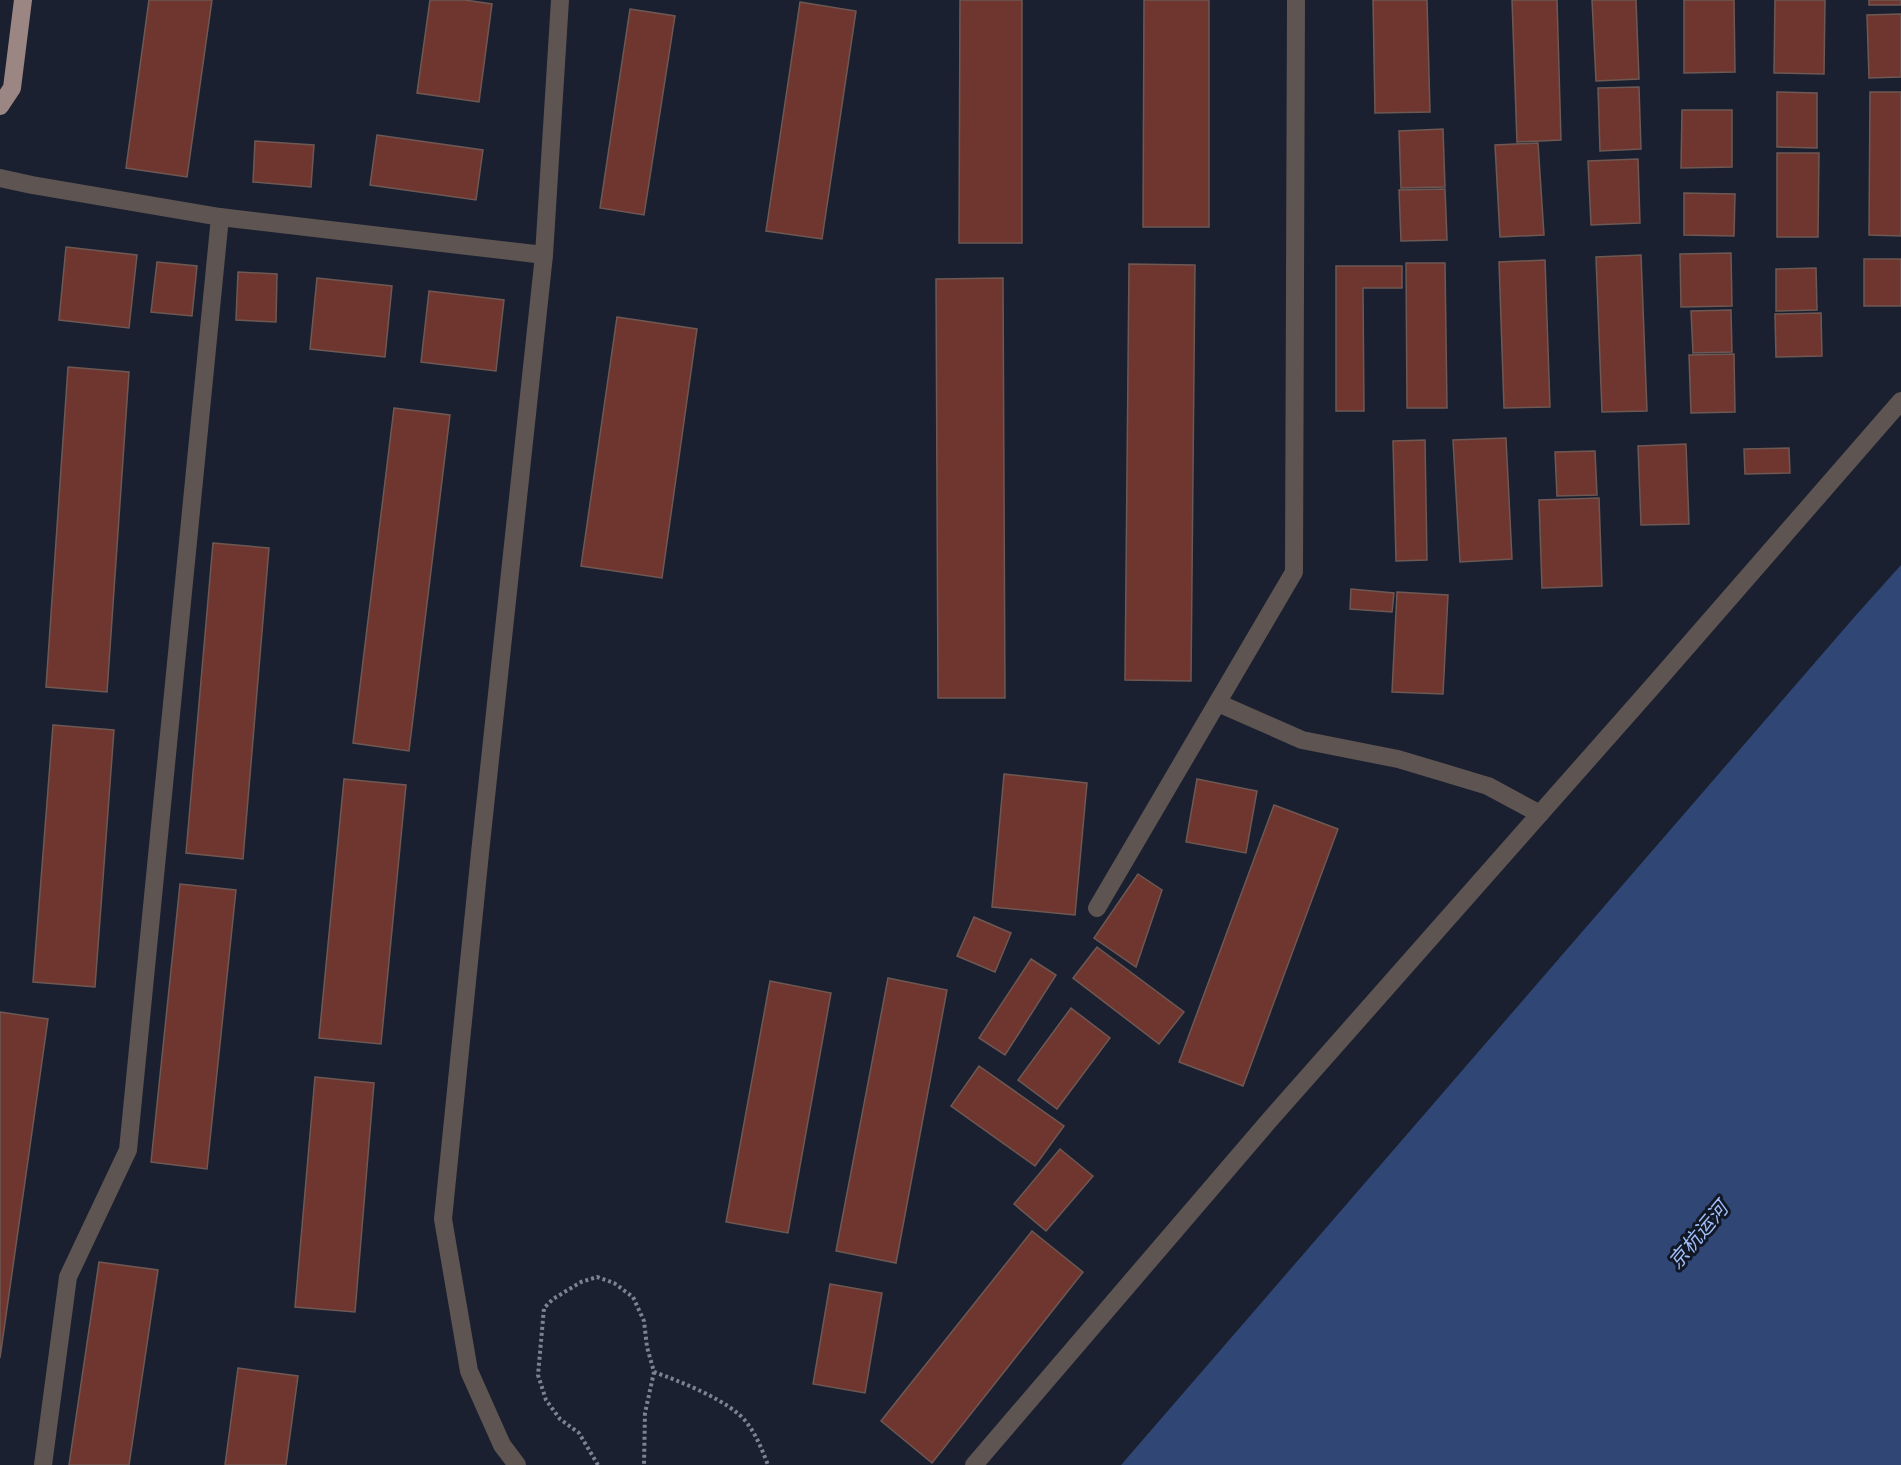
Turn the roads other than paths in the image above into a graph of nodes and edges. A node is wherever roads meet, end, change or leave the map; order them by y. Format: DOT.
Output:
graph roads {
  1 [pos="23,0"];
  2 [pos="561,0"];
  3 [pos="1296,0"];
  4 [pos="0,106"];
  5 [pos="0,178"];
  6 [pos="220,217"];
  7 [pos="544,255"];
  8 [pos="1901,401"];
  9 [pos="1218,703"];
  10 [pos="1540,814"];
  11 [pos="1097,908"];
  12 [pos="43,1465"];
  13 [pos="517,1465"];
  14 [pos="974,1465"];
  1 -- 4 [label="main road"];
  2 -- 7 [label="street"];
  3 -- 9 [label="street"];
  5 -- 6 [label="street"];
  6 -- 7 [label="street"];
  6 -- 12 [label="street"];
  7 -- 13 [label="street"];
  8 -- 10 [label="street"];
  9 -- 10 [label="street"];
  9 -- 11 [label="street"];
  10 -- 14 [label="street"];
}
